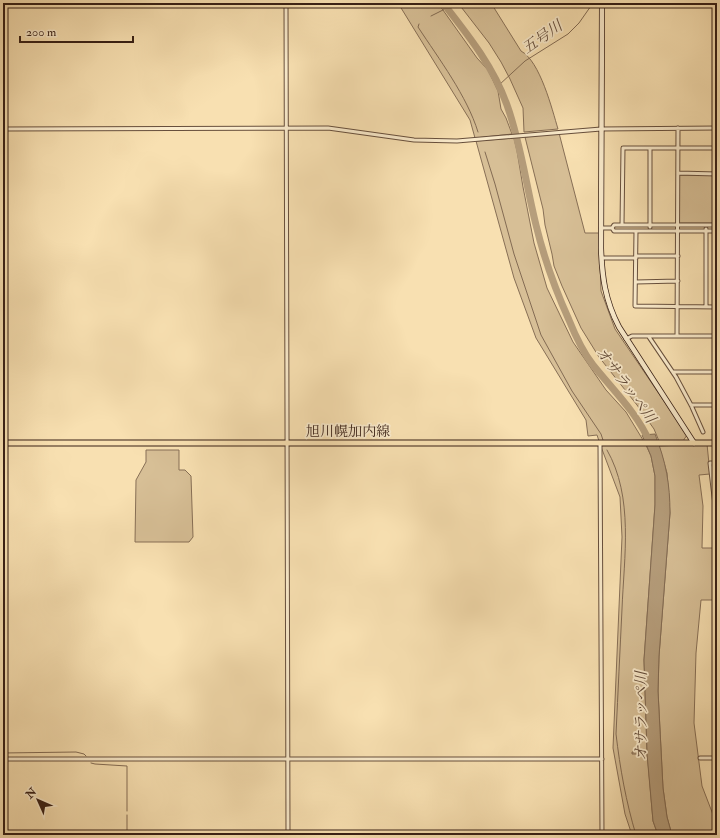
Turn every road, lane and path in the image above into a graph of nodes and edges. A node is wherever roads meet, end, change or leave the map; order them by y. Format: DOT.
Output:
graph roads {
  1 [pos="286,3"];
  2 [pos="602,3"];
  3 [pos="286,128"];
  4 [pos="601,128"];
  5 [pos="678,128"];
  6 [pos="717,128"];
  7 [pos="3,129"];
  8 [pos="678,148"];
  9 [pos="717,148"];
  10 [pos="650,149"];
  11 [pos="678,173"];
  12 [pos="717,174"];
  13 [pos="622,225"];
  14 [pos="650,225"];
  15 [pos="678,225"];
  16 [pos="706,225"];
  17 [pos="717,225"];
  18 [pos="601,228"];
  19 [pos="612,228"];
  20 [pos="636,231"];
  21 [pos="650,231"];
  22 [pos="678,231"];
  23 [pos="706,231"];
  24 [pos="717,231"];
  25 [pos="678,256"];
  26 [pos="636,257"];
  27 [pos="602,258"];
  28 [pos="678,281"];
  29 [pos="636,282"];
  30 [pos="706,307"];
  31 [pos="717,307"];
  32 [pos="678,308"];
  33 [pos="677,336"];
  34 [pos="717,336"];
  35 [pos="649,337"];
  36 [pos="626,339"];
  37 [pos="673,372"];
  38 [pos="717,372"];
  39 [pos="691,405"];
  40 [pos="717,405"];
  41 [pos="703,432"];
  42 [pos="3,443"];
  43 [pos="694,443"];
  44 [pos="717,443"];
  45 [pos="287,444"];
  46 [pos="600,444"];
  47 [pos="717,463"];
  48 [pos="717,549"];
  49 [pos="700,758"];
  50 [pos="717,758"];
  51 [pos="3,759"];
  52 [pos="287,759"];
  53 [pos="602,759"];
  54 [pos="288,835"];
  55 [pos="602,835"];
  1 -- 3 [label="street"];
  2 -- 4 [label="street"];
  3 -- 4 [label="street"];
  3 -- 7 [label="street"];
  3 -- 45 [label="street"];
  4 -- 5 [label="street"];
  4 -- 18 [label="street"];
  5 -- 6 [label="street"];
  5 -- 8 [label="street"];
  8 -- 9 [label="street"];
  8 -- 10 [label="street"];
  8 -- 11 [label="street"];
  10 -- 13 [label="street"];
  10 -- 14 [label="street"];
  11 -- 12 [label="street"];
  11 -- 15 [label="street"];
  13 -- 14 [label="street"];
  13 -- 19 [label="street"];
  14 -- 15 [label="street"];
  14 -- 21 [label="street"];
  15 -- 16 [label="street"];
  15 -- 22 [label="street"];
  16 -- 17 [label="street"];
  16 -- 23 [label="street"];
  18 -- 19 [label="street"];
  18 -- 27 [label="street"];
  19 -- 20 [label="street"];
  20 -- 21 [label="street"];
  20 -- 26 [label="street"];
  21 -- 22 [label="street"];
  22 -- 23 [label="street"];
  22 -- 25 [label="street"];
  23 -- 24 [label="street"];
  23 -- 30 [label="street"];
  25 -- 26 [label="street"];
  25 -- 28 [label="street"];
  26 -- 27 [label="street"];
  26 -- 29 [label="street"];
  27 -- 36 [label="street"];
  28 -- 29 [label="street"];
  28 -- 32 [label="street"];
  29 -- 32 [label="street"];
  30 -- 31 [label="street"];
  30 -- 32 [label="street"];
  32 -- 33 [label="street"];
  33 -- 34 [label="street"];
  33 -- 35 [label="street"];
  35 -- 36 [label="street"];
  35 -- 37 [label="street"];
  36 -- 43 [label="street"];
  37 -- 38 [label="street"];
  37 -- 39 [label="street"];
  39 -- 40 [label="street"];
  39 -- 41 [label="street"];
  42 -- 45 [label="main road, 旭川幌加内線"];
  43 -- 44 [label="main road, 旭川幌加内線"];
  43 -- 46 [label="main road, 旭川幌加内線"];
  45 -- 46 [label="main road, 旭川幌加内線"];
  45 -- 52 [label="street"];
  46 -- 53 [label="street"];
  47 -- 48 [label="street"];
  49 -- 50 [label="street"];
  51 -- 52 [label="street"];
  52 -- 53 [label="street"];
  52 -- 54 [label="street"];
  53 -- 55 [label="street"];
}
